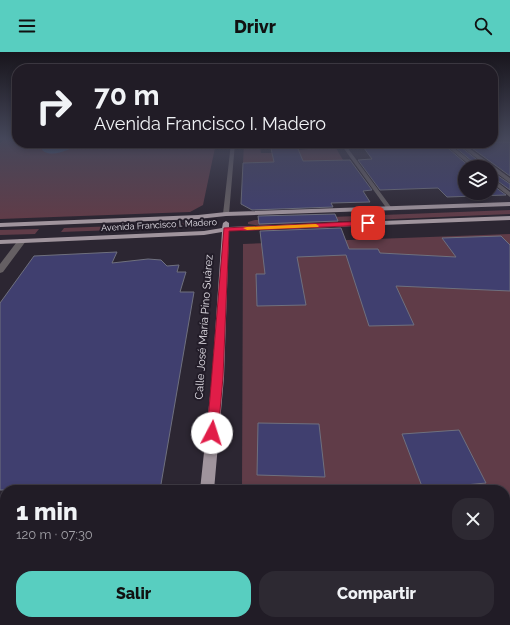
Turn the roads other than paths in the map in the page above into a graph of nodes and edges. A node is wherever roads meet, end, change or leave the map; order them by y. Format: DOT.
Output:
graph roads {
  1 [pos="231,166"];
  2 [pos="358,166"];
  3 [pos="490,166"];
  4 [pos="510,181"];
  5 [pos="498,185"];
  6 [pos="510,194"];
  7 [pos="510,204"];
  8 [pos="389,208"];
  9 [pos="226,214"];
  10 [pos="510,218"];
  11 [pos="0,225"];
  12 [pos="226,229"];
  13 [pos="22,241"];
  14 [pos="0,242"];
  15 [pos="0,270"];
  16 [pos="207,485"];
  1 -- 9 [label="street"];
  2 -- 8 [label="street"];
  3 -- 4 [label="street"];
  5 -- 6 [label="street"];
  7 -- 8 [label="main road, Avenida Francisco I. Madero"];
  8 -- 9 [label="main road, Avenida Francisco I. Madero"];
  9 -- 11 [label="main road, Avenida Francisco I. Madero"];
  9 -- 12 [label="main road, Calle José María Pino Suárez"];
  10 -- 12 [label="main road, Avenida Francisco I. Madero"];
  12 -- 13 [label="main road, Avenida Francisco I. Madero"];
  12 -- 16 [label="main road, Calle José María Pino Suárez"];
  13 -- 14 [label="main road, Avenida Francisco I. Madero"];
  13 -- 15 [label="street"];
}
